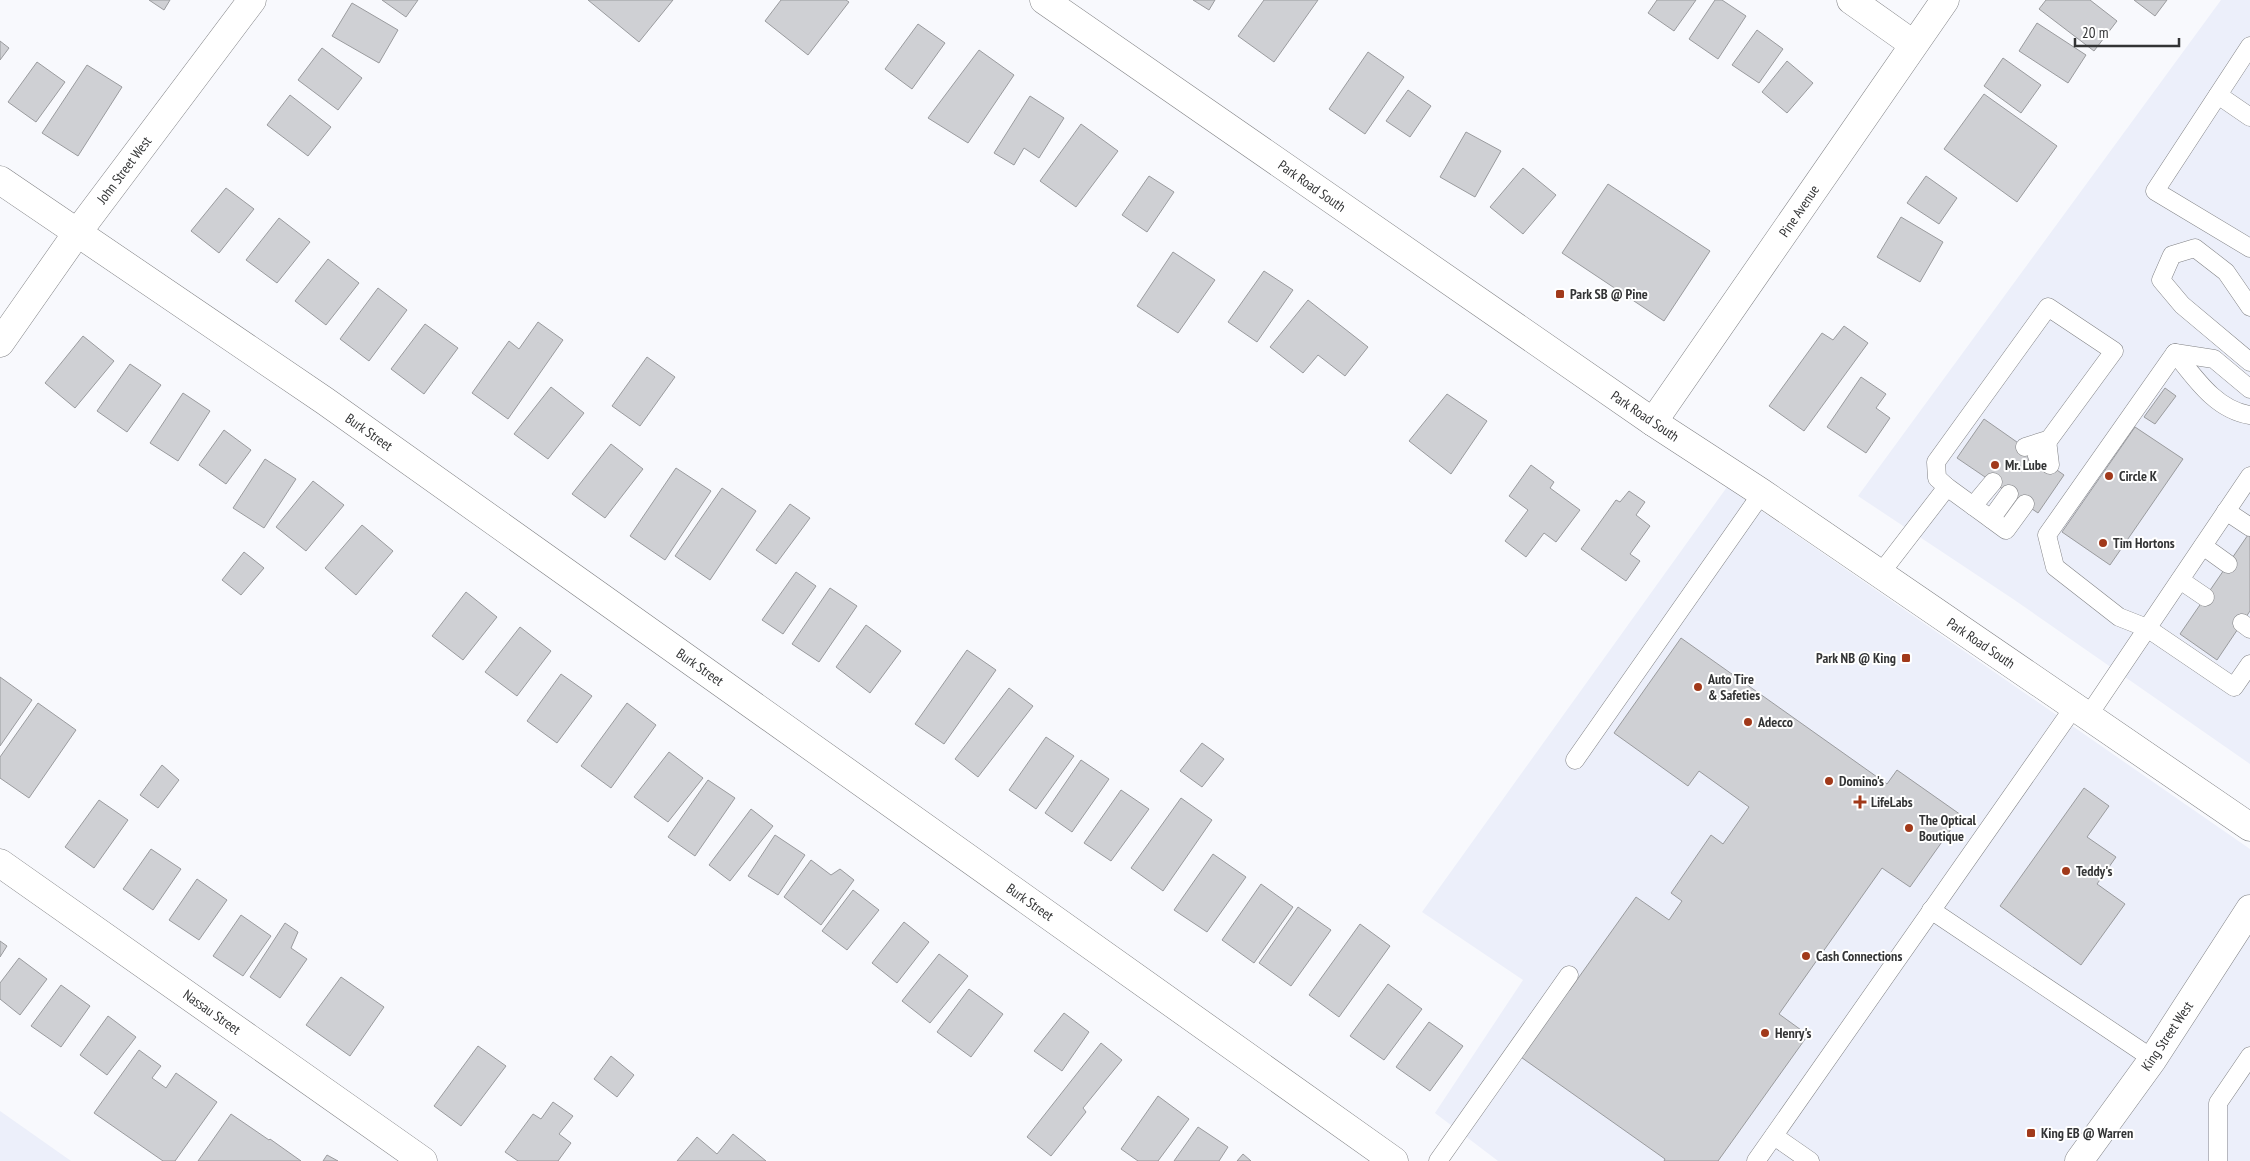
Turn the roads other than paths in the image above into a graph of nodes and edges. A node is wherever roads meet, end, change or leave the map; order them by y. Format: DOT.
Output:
graph roads {
  1 [pos="252,0"];
  2 [pos="1044,0"];
  3 [pos="1852,0"];
  4 [pos="1944,0"];
  5 [pos="1913,44"];
  6 [pos="2250,46"];
  7 [pos="2218,95"];
  8 [pos="2250,117"];
  9 [pos="0,180"];
  10 [pos="77,233"];
  11 [pos="2250,248"];
  12 [pos="2250,307"];
  13 [pos="0,343"];
  14 [pos="2175,352"];
  15 [pos="2250,362"];
  16 [pos="2250,390"];
  17 [pos="2250,415"];
  18 [pos="1653,422"];
  19 [pos="2037,456"];
  20 [pos="2250,476"];
  21 [pos="1993,482"];
  22 [pos="1946,487"];
  23 [pos="1762,494"];
  24 [pos="2009,494"];
  25 [pos="2025,504"];
  26 [pos="1973,506"];
  27 [pos="2226,511"];
  28 [pos="1991,519"];
  29 [pos="2250,527"];
  30 [pos="2203,546"];
  31 [pos="2228,564"];
  32 [pos="1880,574"];
  33 [pos="2180,580"];
  34 [pos="2206,597"];
  35 [pos="2147,628"];
  36 [pos="2250,664"];
  37 [pos="2081,711"];
  38 [pos="1575,760"];
  39 [pos="2250,827"];
  40 [pos="0,862"];
  41 [pos="2250,909"];
  42 [pos="1931,910"];
  43 [pos="1568,975"];
  44 [pos="2250,1056"];
  45 [pos="2153,1059"];
  46 [pos="1774,1136"];
  47 [pos="423,1161"];
  48 [pos="1394,1161"];
  49 [pos="1438,1161"];
  50 [pos="1756,1161"];
  51 [pos="1810,1161"];
  52 [pos="2079,1161"];
  53 [pos="2218,1161"];
  1 -- 10 [label="street, John Street West"];
  2 -- 18 [label="street, Park Road South"];
  3 -- 5 [label="street"];
  4 -- 5 [label="street, Pine Avenue"];
  5 -- 18 [label="street, Pine Avenue"];
  6 -- 7 [label="lane"];
  7 -- 8 [label="lane"];
  7 -- 11 [label="lane"];
  9 -- 10 [label="street, Burk Street"];
  10 -- 13 [label="street, John Street West"];
  10 -- 48 [label="street, Burk Street"];
  12 -- 15 [label="lane"];
  14 -- 16 [label="lane"];
  14 -- 17 [label="lane"];
  14 -- 35 [label="lane"];
  18 -- 23 [label="street, Park Road South"];
  19 -- 22 [label="lane"];
  20 -- 27 [label="lane"];
  21 -- 26 [label="lane"];
  22 -- 26 [label="lane"];
  22 -- 32 [label="lane"];
  23 -- 32 [label="street, Park Road South"];
  23 -- 38 [label="lane"];
  24 -- 28 [label="lane"];
  25 -- 28 [label="lane"];
  26 -- 28 [label="lane"];
  27 -- 29 [label="lane"];
  27 -- 30 [label="lane"];
  30 -- 31 [label="lane"];
  30 -- 33 [label="lane"];
  32 -- 37 [label="street, Park Road South"];
  33 -- 34 [label="lane"];
  33 -- 35 [label="lane"];
  35 -- 36 [label="lane"];
  35 -- 37 [label="lane"];
  37 -- 39 [label="street, Park Road South"];
  37 -- 42 [label="lane"];
  40 -- 47 [label="street, Nassau Street"];
  41 -- 45 [label="street, King Street West"];
  42 -- 45 [label="lane"];
  42 -- 46 [label="lane"];
  43 -- 49 [label="lane"];
  44 -- 53 [label="lane"];
  45 -- 52 [label="street, King Street West"];
  46 -- 50 [label="lane"];
  46 -- 51 [label="lane"];
}
